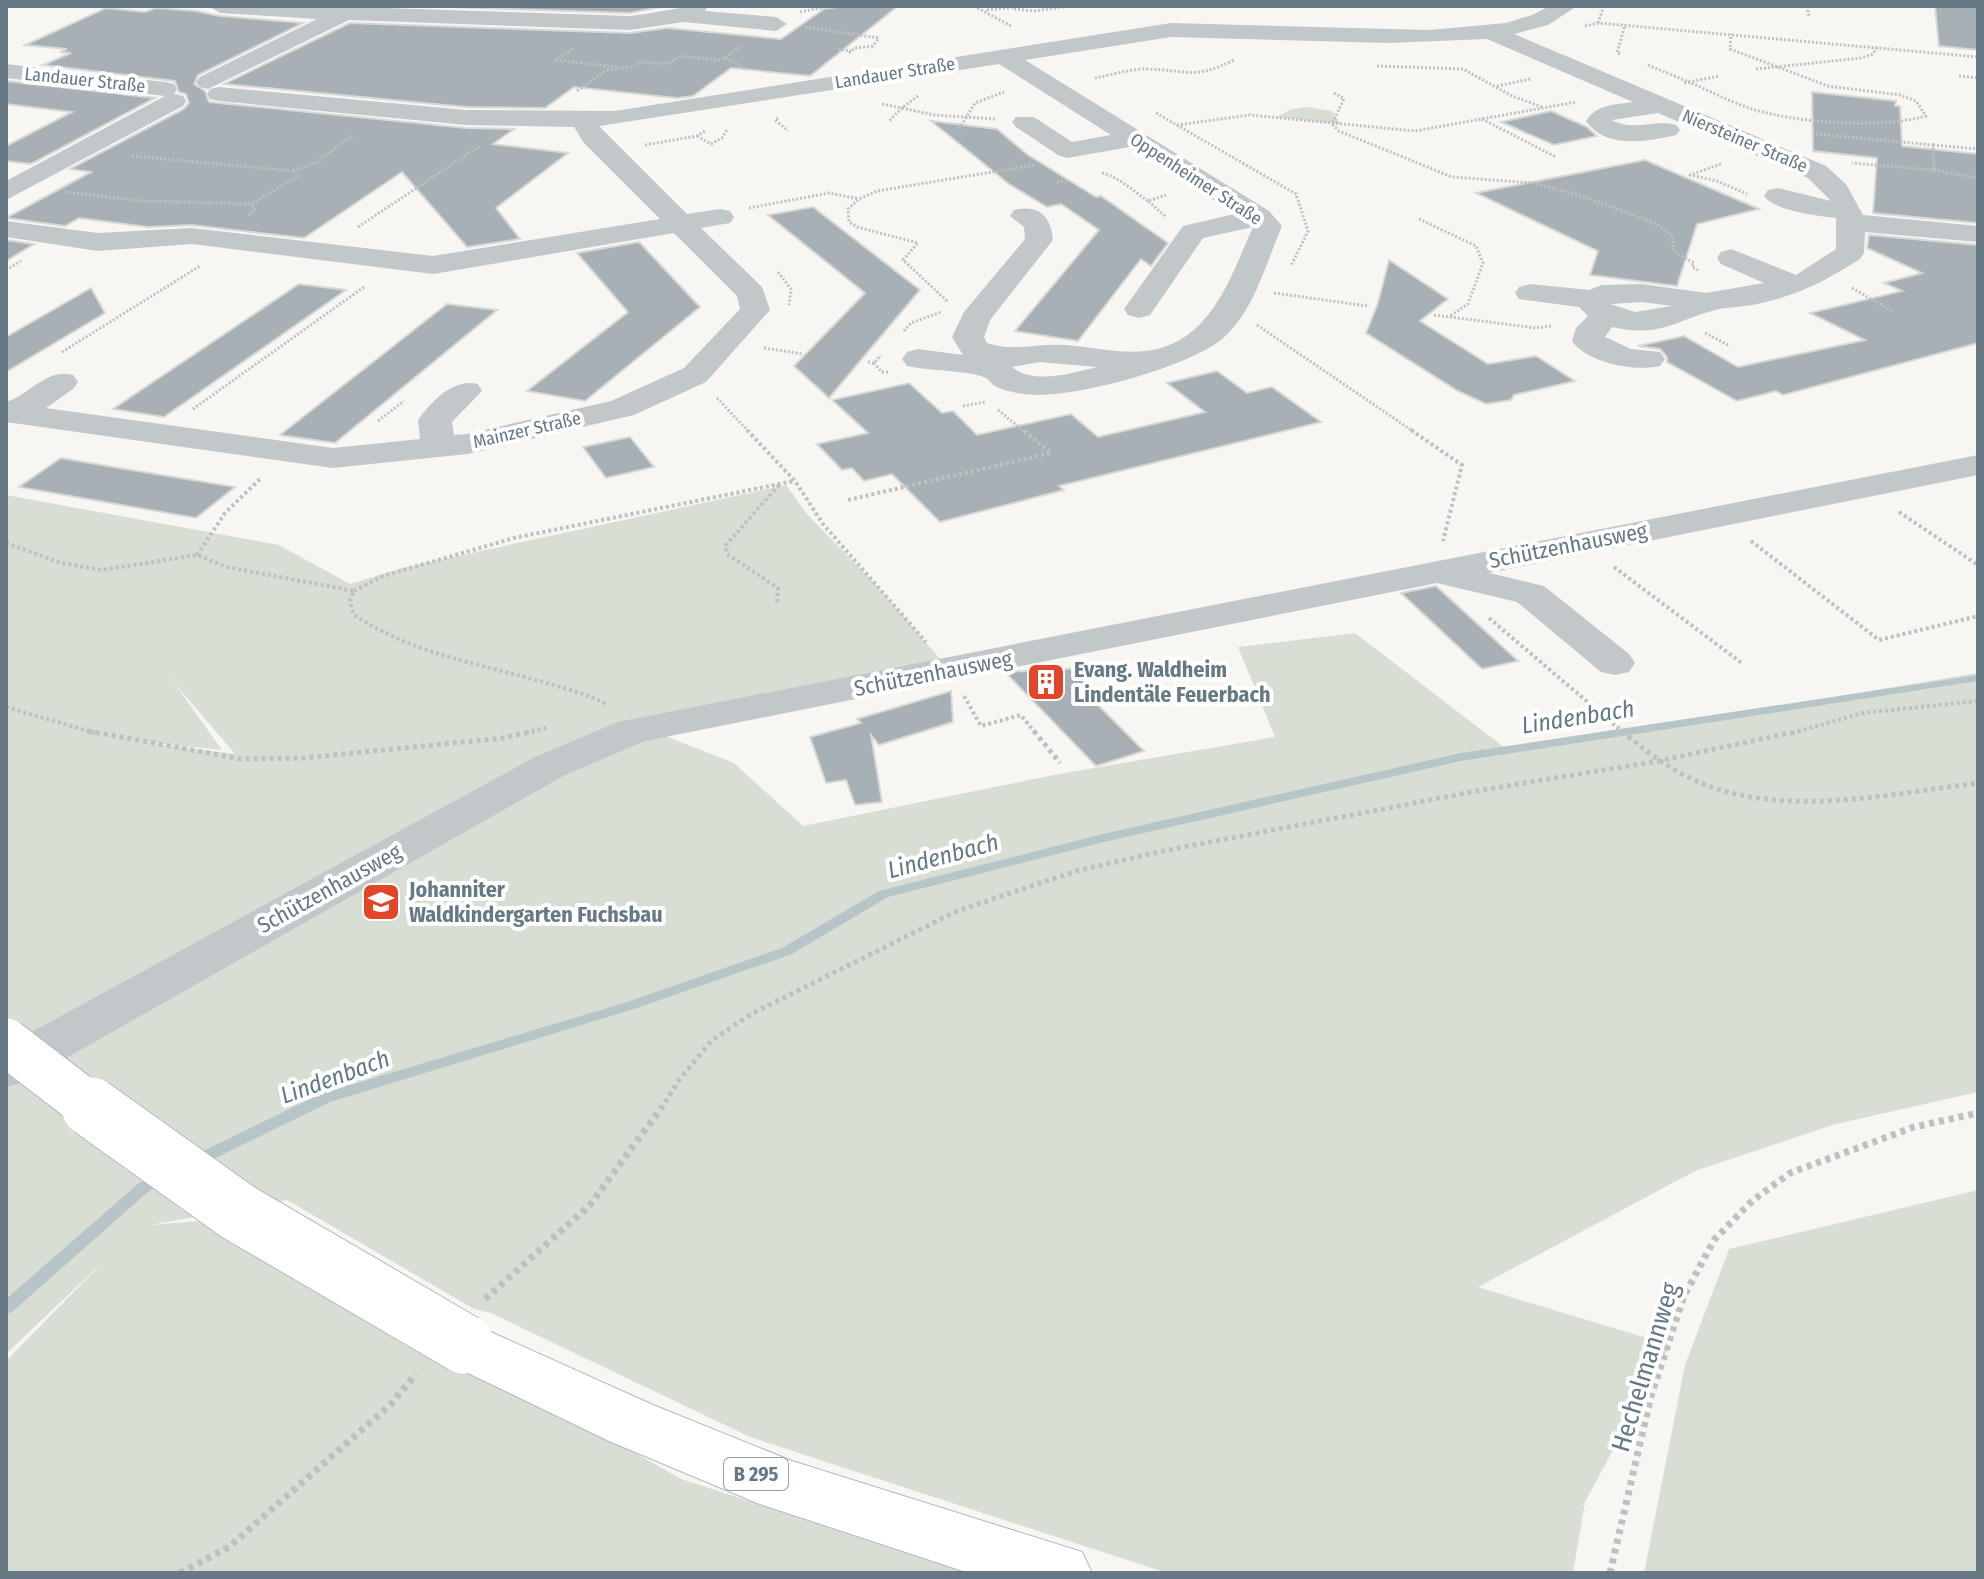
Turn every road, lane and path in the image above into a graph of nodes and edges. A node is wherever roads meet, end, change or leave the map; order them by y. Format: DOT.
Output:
graph roads {
  1 [pos="220,6"];
  2 [pos="829,6"];
  3 [pos="1069,6"];
  4 [pos="1604,6"];
  5 [pos="1807,6"];
  6 [pos="1016,7"];
  7 [pos="354,10"];
  8 [pos="690,10"];
  9 [pos="986,11"];
  10 [pos="1144,12"];
  11 [pos="1569,17"];
  12 [pos="1809,17"];
  13 [pos="789,23"];
  14 [pos="1598,23"];
  15 [pos="1625,25"];
  16 [pos="1171,30"];
  17 [pos="1488,31"];
  18 [pos="1731,34"];
  19 [pos="879,38"];
  20 [pos="746,44"];
  21 [pos="576,47"];
  22 [pos="1877,47"];
  23 [pos="838,49"];
  24 [pos="852,51"];
  25 [pos="1002,56"];
  26 [pos="1978,57"];
  27 [pos="1632,58"];
  28 [pos="1238,59"];
  29 [pos="1646,64"];
  30 [pos="1373,66"];
  31 [pos="1776,66"];
  32 [pos="622,68"];
  33 [pos="1756,69"];
  34 [pos="6,71"];
  35 [pos="1719,76"];
  36 [pos="1959,76"];
  37 [pos="1540,77"];
  38 [pos="1978,78"];
  39 [pos="1105,84"];
  40 [pos="1496,86"];
  41 [pos="214,88"];
  42 [pos="1334,93"];
  43 [pos="169,95"];
  44 [pos="1065,96"];
  45 [pos="1543,107"];
  46 [pos="1016,109"];
  47 [pos="1153,112"];
  48 [pos="1481,119"];
  49 [pos="517,121"];
  50 [pos="569,121"];
  51 [pos="728,128"];
  52 [pos="959,129"];
  53 [pos="363,130"];
  54 [pos="1785,135"];
  55 [pos="697,136"];
  56 [pos="1135,139"];
  57 [pos="1933,145"];
  58 [pos="643,146"];
  59 [pos="1978,149"];
  60 [pos="85,150"];
  61 [pos="1737,152"];
  62 [pos="653,156"];
  63 [pos="1556,157"];
  64 [pos="1044,164"];
  65 [pos="1934,170"];
  66 [pos="293,171"];
  67 [pos="1093,172"];
  68 [pos="1978,178"];
  69 [pos="9,182"];
  70 [pos="1750,195"];
  71 [pos="1778,196"];
  72 [pos="859,199"];
  73 [pos="1148,201"];
  74 [pos="251,204"];
  75 [pos="1252,212"];
  76 [pos="732,213"];
  77 [pos="1024,216"];
  78 [pos="1850,216"];
  79 [pos="1187,218"];
  80 [pos="1419,219"];
  81 [pos="682,224"];
  82 [pos="6,229"];
  83 [pos="1978,234"];
  84 [pos="224,240"];
  85 [pos="320,253"];
  86 [pos="1731,258"];
  87 [pos="397,263"];
  88 [pos="1288,271"];
  89 [pos="1782,280"];
  90 [pos="1281,282"];
  91 [pos="1846,285"];
  92 [pos="1274,293"];
  93 [pos="1530,293"];
  94 [pos="1236,298"];
  95 [pos="1368,306"];
  96 [pos="1601,308"];
  97 [pos="1139,309"];
  98 [pos="1892,311"];
  99 [pos="1450,317"];
  100 [pos="758,348"];
  101 [pos="908,348"];
  102 [pos="803,354"];
  103 [pos="882,354"];
  104 [pos="1649,359"];
  105 [pos="868,362"];
  106 [pos="998,364"];
  107 [pos="60,369"];
  108 [pos="466,391"];
  109 [pos="711,392"];
  110 [pos="988,402"];
  111 [pos="10,412"];
  112 [pos="238,417"];
  113 [pos="156,435"];
  114 [pos="205,442"];
  115 [pos="438,447"];
  116 [pos="289,454"];
  117 [pos="1978,465"];
  118 [pos="795,481"];
  119 [pos="780,484"];
  120 [pos="1862,487"];
  121 [pos="848,500"];
  122 [pos="1717,516"];
  123 [pos="6,543"];
  124 [pos="1581,543"];
  125 [pos="197,555"];
  126 [pos="1978,565"];
  127 [pos="1436,572"];
  128 [pos="354,591"];
  129 [pos="777,602"];
  130 [pos="1978,616"];
  131 [pos="1615,663"];
  132 [pos="1743,664"];
  133 [pos="949,670"];
  134 [pos="1978,701"];
  135 [pos="6,707"];
  136 [pos="604,713"];
  137 [pos="550,726"];
  138 [pos="1658,761"];
  139 [pos="1060,763"];
  140 [pos="1978,783"];
  141 [pos="6,1042"];
  142 [pos="6,1069"];
  143 [pos="1978,1113"];
  144 [pos="469,1326"];
  145 [pos="390,1405"];
  146 [pos="180,1573"];
  147 [pos="1059,1573"];
  148 [pos="1610,1573"];
  1 -- 7 [label="street"];
  2 -- 13 [label="path"];
  3 -- 6 [label="path"];
  4 -- 14 [label="path"];
  5 -- 12 [label="path"];
  6 -- 9 [label="path"];
  7 -- 8 [label="street"];
  7 -- 41 [label="street"];
  8 -- 13 [label="street"];
  10 -- 16 [label="street"];
  11 -- 14 [label="path"];
  11 -- 17 [label="street, Landauer Straße"];
  13 -- 19 [label="path"];
  14 -- 15 [label="path"];
  15 -- 18 [label="path"];
  15 -- 27 [label="path"];
  16 -- 17 [label="street, Landauer Straße"];
  16 -- 25 [label="street, Landauer Straße"];
  17 -- 61 [label="street, Niersteiner Straße"];
  18 -- 22 [label="path"];
  18 -- 31 [label="path"];
  20 -- 32 [label="path"];
  21 -- 32 [label="path"];
  22 -- 26 [label="path"];
  22 -- 31 [label="path"];
  23 -- 24 [label="path"];
  25 -- 44 [label="street, Oppenheimer Straße"];
  25 -- 50 [label="street, Landauer Straße"];
  28 -- 39 [label="path"];
  29 -- 35 [label="path"];
  30 -- 40 [label="path"];
  31 -- 33 [label="path"];
  32 -- 50 [label="path"];
  34 -- 43 [label="street, Landauer Straße"];
  36 -- 38 [label="path"];
  37 -- 40 [label="path"];
  40 -- 45 [label="path"];
  41 -- 43 [label="street, Landauer Straße"];
  41 -- 49 [label="street, Landauer Straße"];
  42 -- 89 [label="path"];
  43 -- 60 [label="street"];
  44 -- 46 [label="street"];
  44 -- 56 [label="street, Oppenheimer Straße"];
  46 -- 52 [label="path"];
  46 -- 56 [label="street"];
  47 -- 88 [label="path"];
  48 -- 63 [label="path"];
  49 -- 50 [label="street, Landauer Straße"];
  49 -- 85 [label="path"];
  50 -- 81 [label="street, Mainzer Straße"];
  51 -- 55 [label="path"];
  53 -- 66 [label="path"];
  54 -- 61 [label="street"];
  56 -- 75 [label="street, Oppenheimer Straße"];
  57 -- 59 [label="path"];
  58 -- 62 [label="path"];
  60 -- 66 [label="path"];
  60 -- 69 [label="street"];
  61 -- 70 [label="path"];
  61 -- 78 [label="street, Niersteiner Straße"];
  64 -- 72 [label="path"];
  65 -- 68 [label="path"];
  66 -- 74 [label="path"];
  67 -- 73 [label="path"];
  69 -- 74 [label="path"];
  71 -- 78 [label="street"];
  72 -- 76 [label="path"];
  72 -- 101 [label="path"];
  74 -- 84 [label="path"];
  75 -- 79 [label="street"];
  75 -- 94 [label="street, Oppenheimer Straße"];
  75 -- 97 [label="street"];
  76 -- 81 [label="street"];
  77 -- 106 [label="street"];
  78 -- 83 [label="street"];
  78 -- 89 [label="street"];
  80 -- 99 [label="path"];
  81 -- 87 [label="street"];
  81 -- 115 [label="street, Mainzer Straße"];
  82 -- 84 [label="street"];
  84 -- 85 [label="street"];
  84 -- 107 [label="path"];
  85 -- 87 [label="street"];
  86 -- 89 [label="street"];
  87 -- 113 [label="path"];
  89 -- 96 [label="street"];
  90 -- 92 [label="path"];
  91 -- 98 [label="path"];
  92 -- 94 [label="path"];
  92 -- 95 [label="path"];
  93 -- 96 [label="street"];
  94 -- 106 [label="street, Oppenheimer Straße"];
  94 -- 127 [label="path"];
  96 -- 104 [label="street"];
  100 -- 102 [label="path"];
  101 -- 106 [label="street, Oppenheimer Straße"];
  103 -- 105 [label="path"];
  107 -- 111 [label="street"];
  108 -- 115 [label="street"];
  109 -- 118 [label="path"];
  110 -- 121 [label="path"];
  111 -- 113 [label="street, Mainzer Straße"];
  112 -- 114 [label="street"];
  113 -- 114 [label="street, Mainzer Straße"];
  114 -- 116 [label="street, Mainzer Straße"];
  115 -- 116 [label="street, Mainzer Straße"];
  116 -- 125 [label="path"];
  117 -- 120 [label="street, Schützenhausweg"];
  118 -- 119 [label="path"];
  118 -- 133 [label="path"];
  119 -- 128 [label="path"];
  119 -- 129 [label="path"];
  120 -- 122 [label="street, Schützenhausweg"];
  120 -- 126 [label="path"];
  122 -- 124 [label="street, Schützenhausweg"];
  122 -- 130 [label="path"];
  123 -- 125 [label="path"];
  124 -- 127 [label="street, Schützenhausweg"];
  124 -- 132 [label="path"];
  125 -- 128 [label="path"];
  127 -- 131 [label="street"];
  127 -- 133 [label="street, Schützenhausweg"];
  127 -- 138 [label="path"];
  128 -- 136 [label="path"];
  133 -- 139 [label="path"];
  133 -- 142 [label="street, Schützenhausweg"];
  134 -- 138 [label="path"];
  135 -- 137 [label="path"];
  138 -- 140 [label="path"];
  138 -- 144 [label="path"];
  141 -- 144 [label="main road, B 295, bridge"];
  143 -- 148 [label="path, Hechelmannweg"];
  144 -- 147 [label="main road, B 295"];
  145 -- 146 [label="path"];
}
